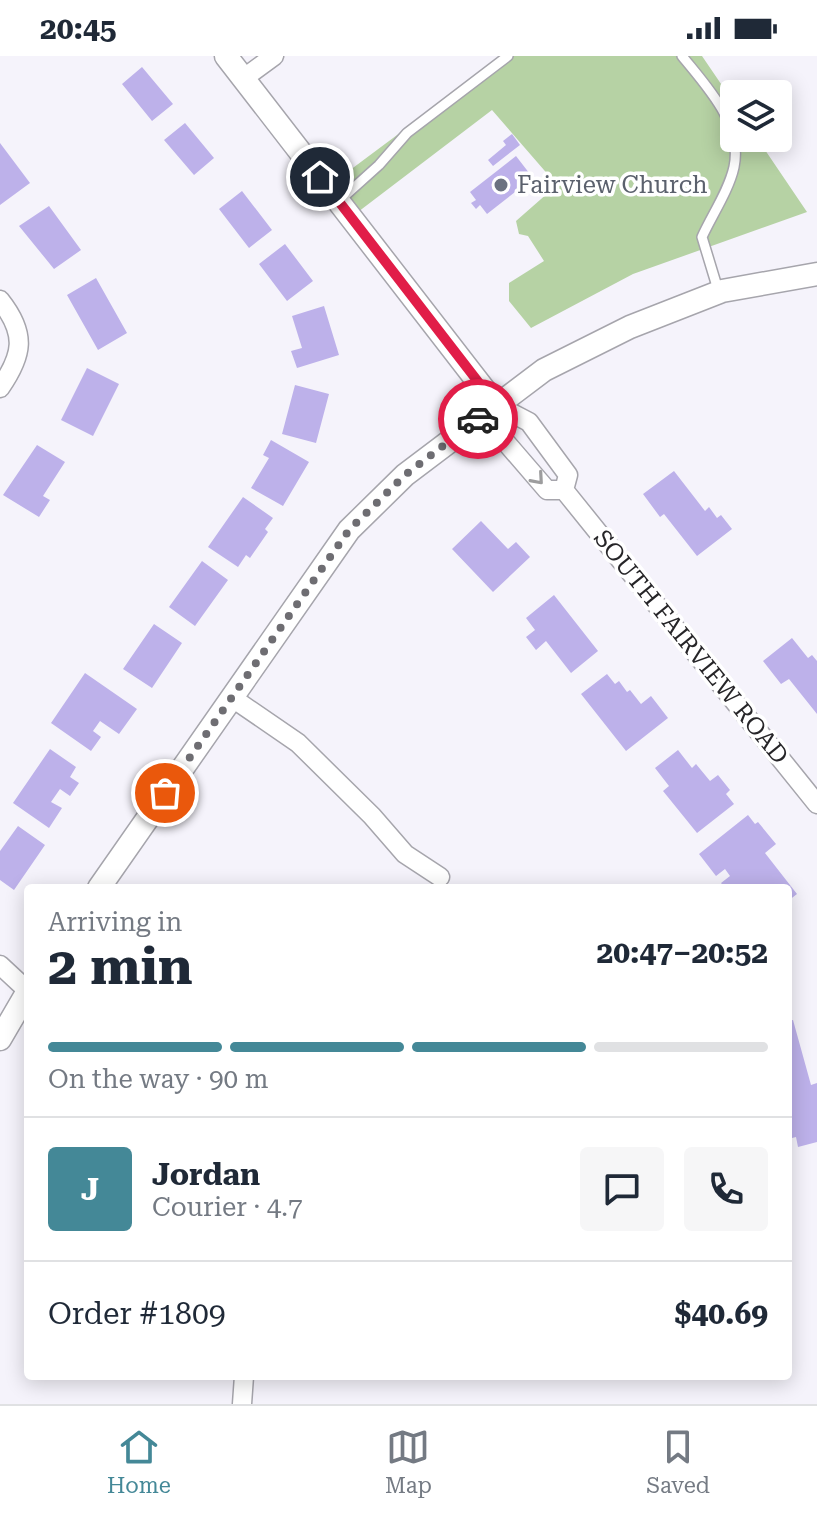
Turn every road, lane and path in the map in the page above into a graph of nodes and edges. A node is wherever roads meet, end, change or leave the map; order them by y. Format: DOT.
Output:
graph roads {
  1 [pos="226,56"];
  2 [pos="274,56"];
  3 [pos="508,56"];
  4 [pos="682,56"];
  5 [pos="244,78"];
  6 [pos="339,201"];
  7 [pos="817,274"];
  8 [pos="719,293"];
  9 [pos="0,300"];
  10 [pos="0,388"];
  11 [pos="496,405"];
  12 [pos="564,490"];
  13 [pos="231,697"];
  14 [pos="817,803"];
  15 [pos="440,877"];
  16 [pos="102,884"];
  17 [pos="0,965"];
  18 [pos="24,987"];
  19 [pos="24,998"];
  20 [pos="0,1039"];
  21 [pos="244,1380"];
  22 [pos="242,1404"];
  1 -- 5 [label="street"];
  2 -- 5 [label="street"];
  3 -- 6 [label="lane"];
  4 -- 8 [label="lane"];
  5 -- 6 [label="street"];
  6 -- 11 [label="street"];
  7 -- 8 [label="street"];
  8 -- 11 [label="street"];
  9 -- 10 [label="street"];
  11 -- 12 [label="street"];
  11 -- 12 [label="street, one-way"];
  11 -- 13 [label="street"];
  12 -- 14 [label="street, SOUTH FAIRVIEW ROAD"];
  13 -- 15 [label="street"];
  13 -- 16 [label="street"];
  17 -- 18 [label="street"];
  19 -- 20 [label="street"];
  21 -- 22 [label="street"];
}
